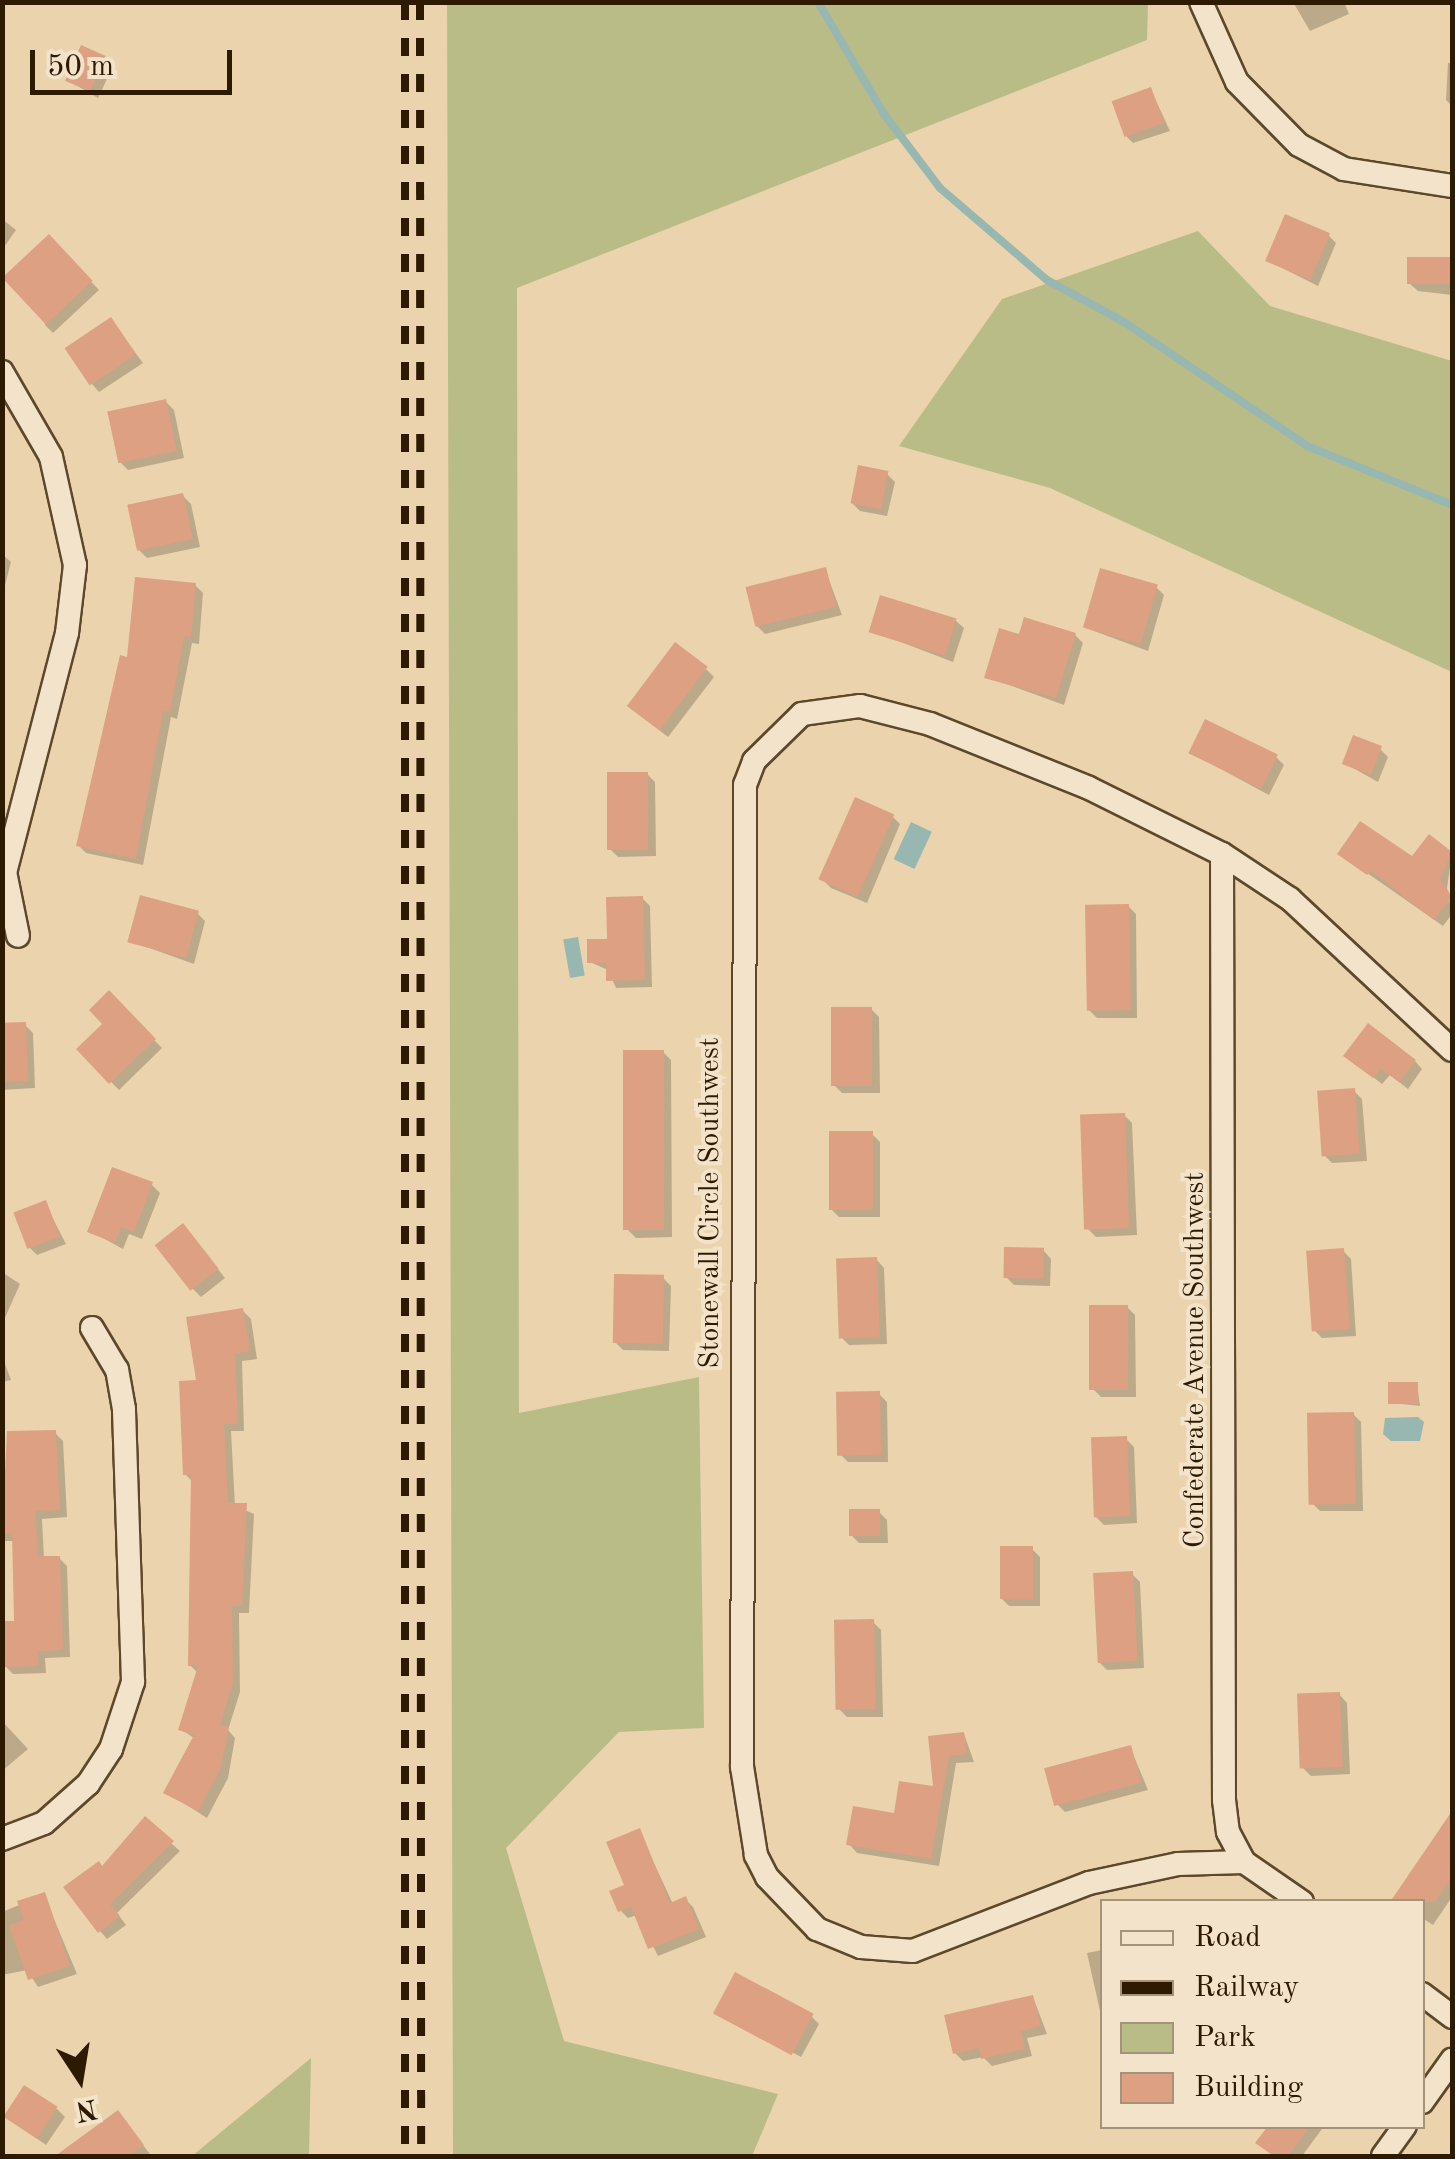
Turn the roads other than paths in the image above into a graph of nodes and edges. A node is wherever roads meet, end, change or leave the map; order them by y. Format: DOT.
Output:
graph roads {
  1 [pos="1201,2"];
  2 [pos="1452,186"];
  3 [pos="2,372"];
  4 [pos="1222,854"];
  5 [pos="18,936"];
  6 [pos="1452,1050"];
  7 [pos="92,1328"];
  8 [pos="2,1839"];
  9 [pos="1244,1862"];
  10 [pos="1298,1899"];
  11 [pos="1425,1996"];
  12 [pos="1452,2017"];
  13 [pos="1452,2060"];
  14 [pos="1425,2098"];
  15 [pos="1403,2129"];
  16 [pos="1383,2156"];
  1 -- 2 [label="street"];
  3 -- 5 [label="street"];
  4 -- 6 [label="street, Stonewall Circle Southwest"];
  4 -- 9 [label="street, Confederate Avenue Southwest"];
  4 -- 9 [label="street, Stonewall Circle Southwest"];
  7 -- 8 [label="street"];
  9 -- 10 [label="street"];
  11 -- 12 [label="street"];
  13 -- 14 [label="street"];
  15 -- 16 [label="street"];
}
